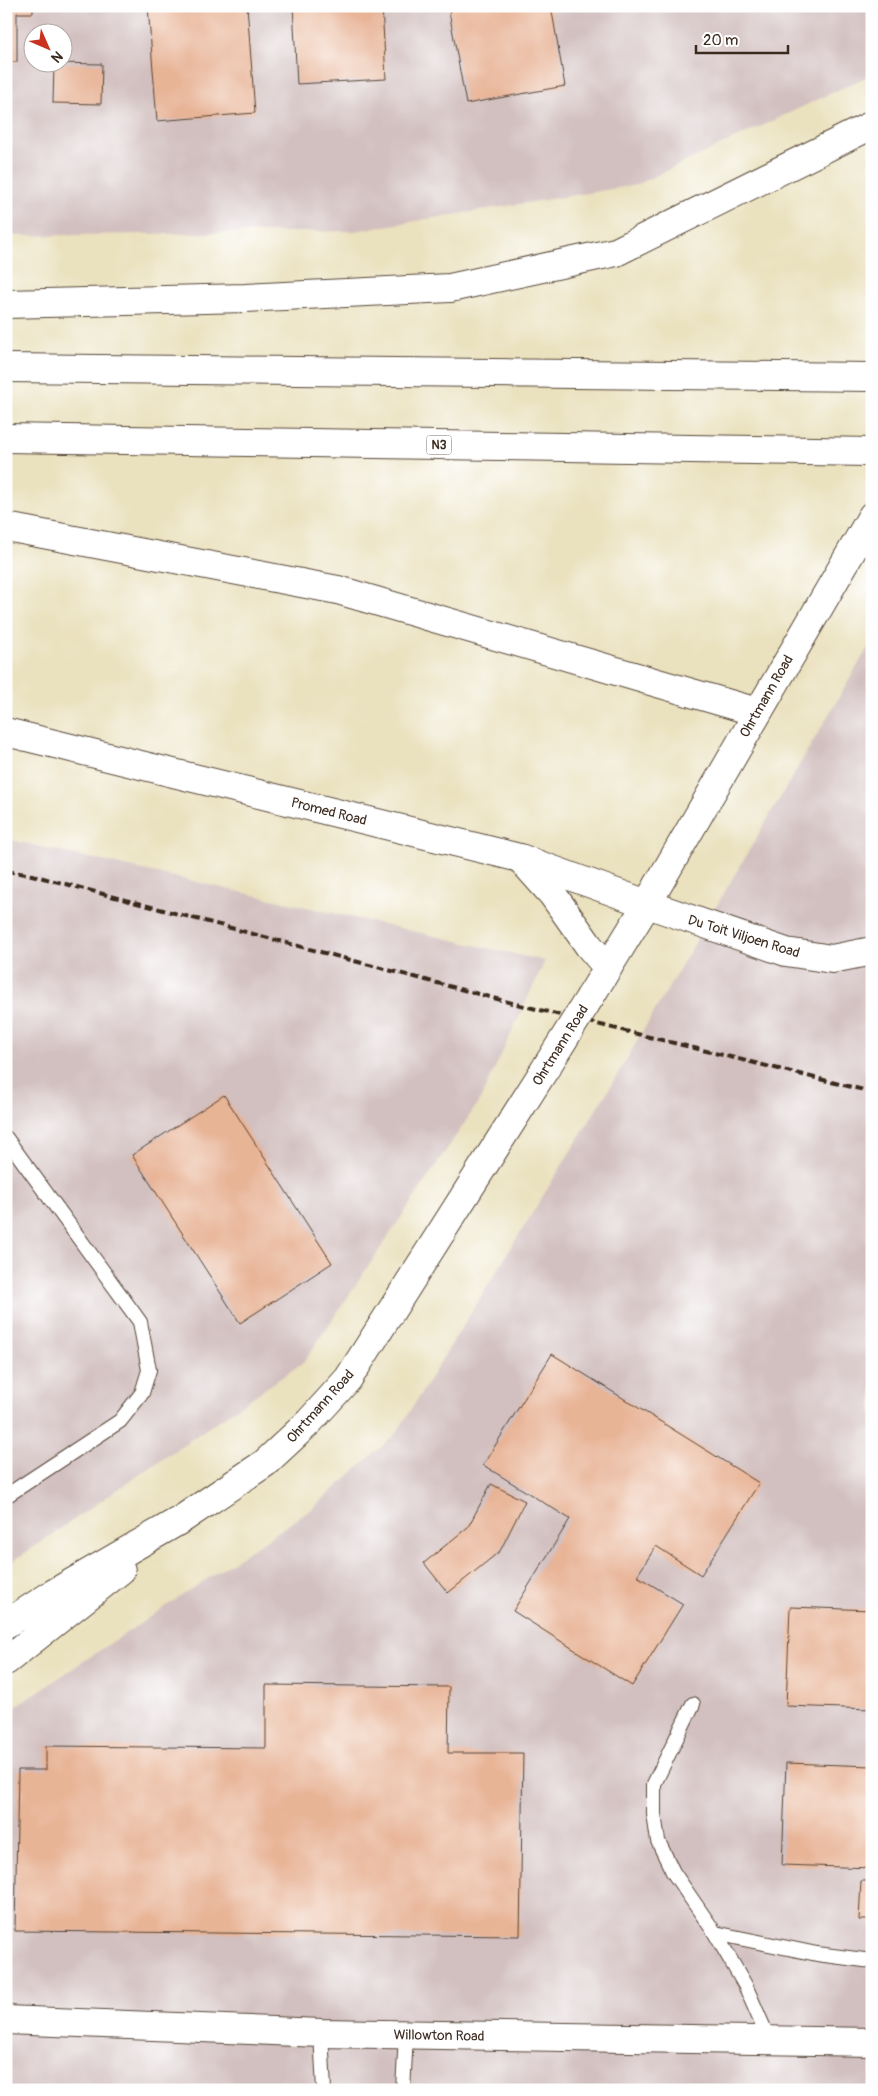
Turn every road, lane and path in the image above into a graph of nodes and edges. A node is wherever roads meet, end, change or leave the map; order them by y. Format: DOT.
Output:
graph roads {
  1 [pos="872,125"];
  2 [pos="6,304"];
  3 [pos="6,368"];
  4 [pos="872,377"];
  5 [pos="6,438"];
  6 [pos="872,452"];
  7 [pos="872,516"];
  8 [pos="6,527"];
  9 [pos="757,712"];
  10 [pos="6,732"];
  11 [pos="520,858"];
  12 [pos="647,904"];
  13 [pos="872,951"];
  14 [pos="608,968"];
  15 [pos="6,1138"];
  16 [pos="6,1496"];
  17 [pos="182,1519"];
  18 [pos="6,1624"];
  19 [pos="6,1660"];
  20 [pos="693,1704"];
  21 [pos="715,1933"];
  22 [pos="872,1961"];
  23 [pos="6,2020"];
  24 [pos="321,2033"];
  25 [pos="406,2035"];
  26 [pos="770,2042"];
  27 [pos="872,2042"];
  28 [pos="324,2090"];
  29 [pos="403,2090"];
  1 -- 2 [label="main road"];
  3 -- 4 [label="main road"];
  5 -- 6 [label="main road, N3"];
  7 -- 9 [label="main road, Ohrtmann Road"];
  8 -- 9 [label="main road"];
  9 -- 12 [label="main road, Ohrtmann Road"];
  10 -- 11 [label="main road, Promed Road"];
  11 -- 12 [label="main road, Promed Road"];
  11 -- 14 [label="main road"];
  12 -- 13 [label="main road, Du Toit Viljoen Road"];
  12 -- 14 [label="main road, Ohrtmann Road"];
  14 -- 17 [label="main road, Ohrtmann Road, bridge"];
  15 -- 16 [label="lane"];
  17 -- 18 [label="main road, Ohrtmann Road"];
  17 -- 19 [label="main road, Ohrtmann Road"];
  20 -- 21 [label="lane"];
  21 -- 22 [label="lane"];
  21 -- 26 [label="lane"];
  23 -- 24 [label="main road, Willowton Road"];
  24 -- 25 [label="main road, Willowton Road"];
  24 -- 28 [label="lane"];
  25 -- 26 [label="main road, Willowton Road"];
  25 -- 29 [label="lane"];
  26 -- 27 [label="main road, Willowton Road"];
}
